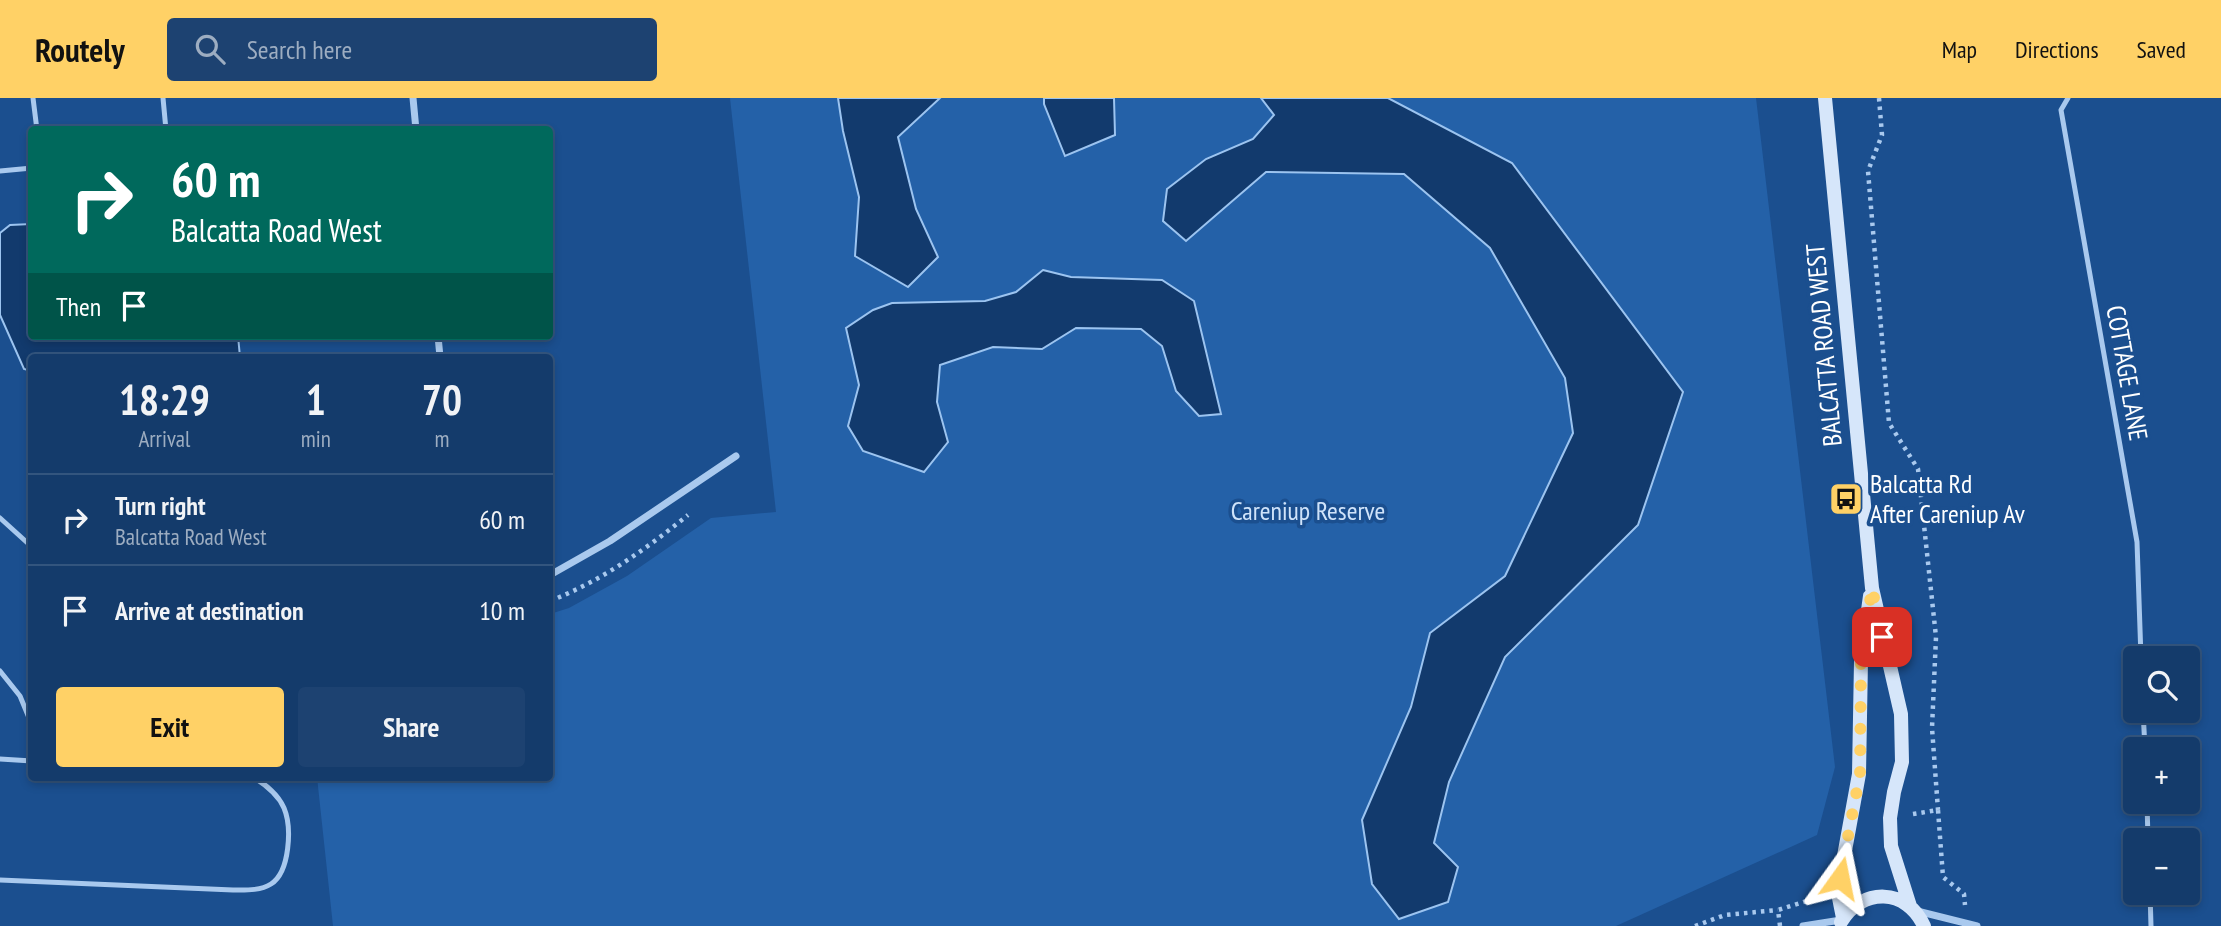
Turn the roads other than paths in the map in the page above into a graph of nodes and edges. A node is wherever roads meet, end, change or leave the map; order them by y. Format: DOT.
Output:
graph roads {
  1 [pos="33,98"];
  2 [pos="163,98"];
  3 [pos="413,98"];
  4 [pos="1825,98"];
  5 [pos="2068,98"];
  6 [pos="36,126"];
  7 [pos="166,126"];
  8 [pos="416,126"];
  9 [pos="28,168"];
  10 [pos="0,171"];
  11 [pos="736,456"];
  12 [pos="0,518"];
  13 [pos="28,543"];
  14 [pos="553,573"];
  15 [pos="1872,588"];
  16 [pos="2141,646"];
  17 [pos="0,671"];
  18 [pos="28,715"];
  19 [pos="0,759"];
  20 [pos="28,761"];
  21 [pos="260,781"];
  22 [pos="0,880"];
  23 [pos="2150,905"];
  24 [pos="1913,909"];
  25 [pos="1841,921"];
  26 [pos="1803,926"];
  27 [pos="1924,926"];
  28 [pos="1977,926"];
  29 [pos="2151,926"];
  1 -- 6 [label="lane"];
  2 -- 7 [label="lane"];
  3 -- 8 [label="street"];
  4 -- 15 [label="street, BALCATTA ROAD WEST"];
  5 -- 16 [label="lane, COTTAGE LANE"];
  9 -- 10 [label="lane"];
  11 -- 14 [label="street"];
  12 -- 13 [label="lane"];
  15 -- 24 [label="street, BALCATTA ROAD WEST"];
  15 -- 25 [label="street, BALCATTA ROAD WEST"];
  17 -- 18 [label="lane"];
  19 -- 20 [label="lane"];
  21 -- 22 [label="lane"];
  23 -- 29 [label="lane"];
  24 -- 25 [label="street"];
  24 -- 27 [label="street, BALCATTA ROAD WEST"];
  24 -- 28 [label="street"];
  25 -- 26 [label="street"];
}
